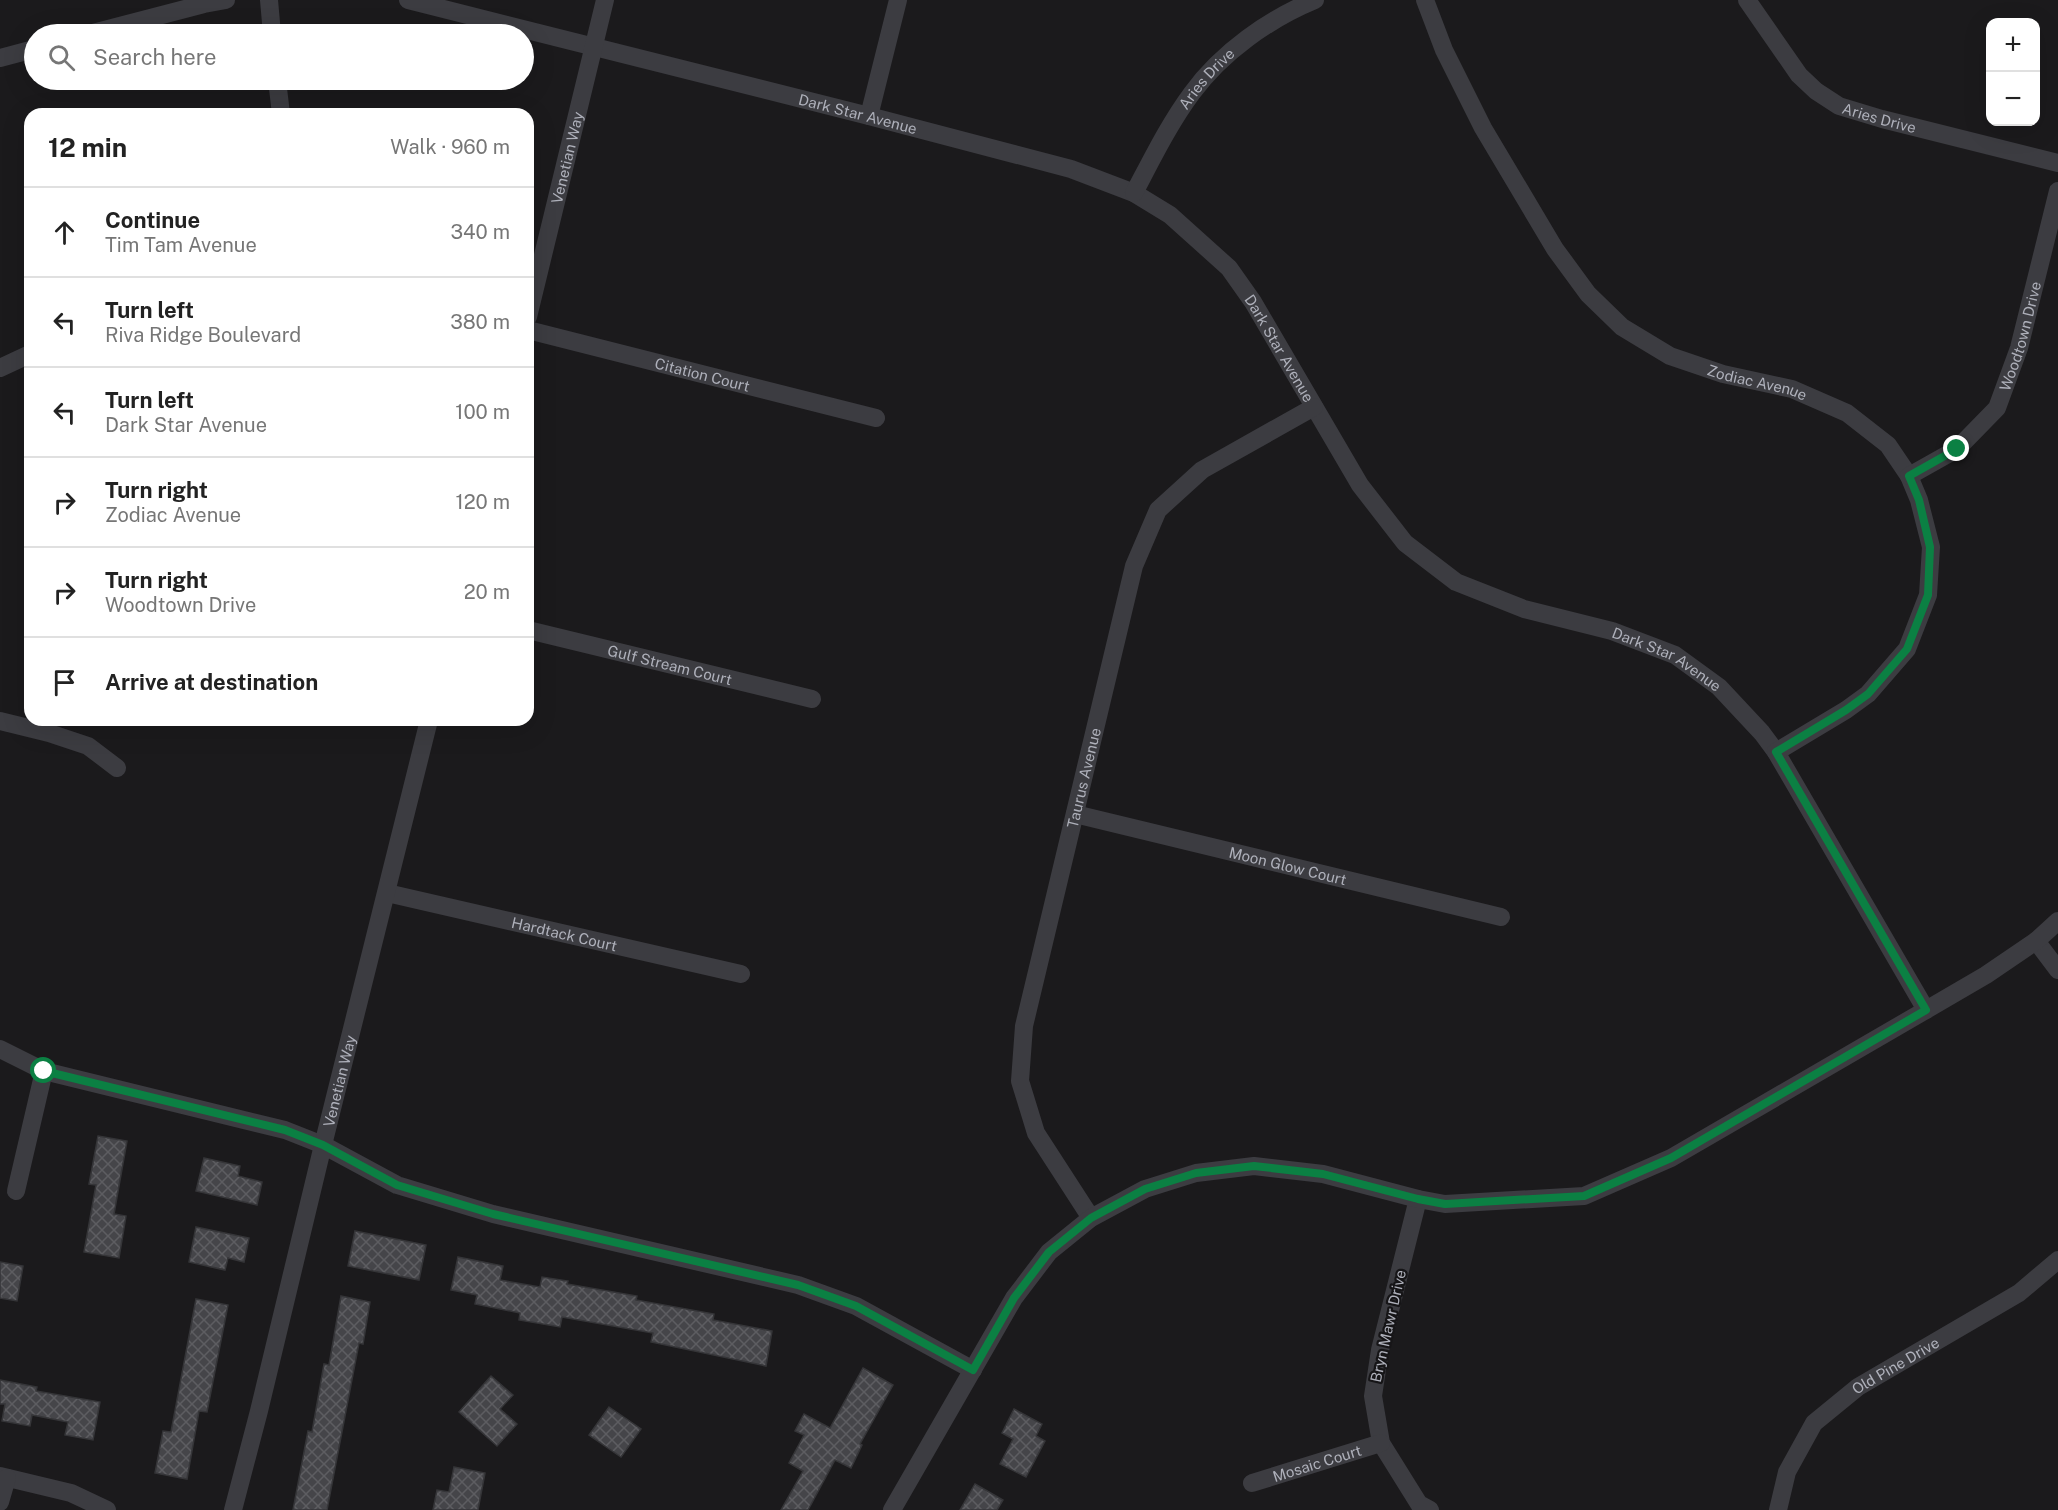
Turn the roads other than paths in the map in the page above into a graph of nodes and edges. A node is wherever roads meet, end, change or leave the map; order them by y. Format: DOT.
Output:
graph roads {
  1 [pos="226,0"];
  2 [pos="269,0"];
  3 [pos="408,0"];
  4 [pos="605,0"];
  5 [pos="898,0"];
  6 [pos="1315,0"];
  7 [pos="1425,0"];
  8 [pos="1747,0"];
  9 [pos="127,24"];
  10 [pos="271,24"];
  11 [pos="503,24"];
  12 [pos="534,32"];
  13 [pos="594,47"];
  14 [pos="24,52"];
  15 [pos="0,58"];
  16 [pos="278,90"];
  17 [pos="280,108"];
  18 [pos="869,116"];
  19 [pos="2058,163"];
  20 [pos="2058,191"];
  21 [pos="1134,193"];
  22 [pos="534,292"];
  23 [pos="534,332"];
  24 [pos="24,357"];
  25 [pos="0,368"];
  26 [pos="1314,407"];
  27 [pos="876,418"];
  28 [pos="1909,476"];
  29 [pos="534,631"];
  30 [pos="812,699"];
  31 [pos="0,722"];
  32 [pos="428,726"];
  33 [pos="1776,752"];
  34 [pos="117,768"];
  35 [pos="1075,814"];
  36 [pos="387,893"];
  37 [pos="1501,917"];
  38 [pos="2058,921"];
  39 [pos="2036,941"];
  40 [pos="2058,970"];
  41 [pos="741,974"];
  42 [pos="1926,1010"];
  43 [pos="0,1049"];
  44 [pos="44,1071"];
  45 [pos="323,1145"];
  46 [pos="16,1191"];
  47 [pos="1418,1199"];
  48 [pos="1091,1218"];
  49 [pos="2058,1260"];
  50 [pos="973,1370"];
  51 [pos="1381,1443"];
  52 [pos="3,1477"];
  53 [pos="1252,1483"];
  54 [pos="0,1502"];
  55 [pos="107,1510"];
  56 [pos="233,1510"];
  57 [pos="892,1510"];
  58 [pos="1430,1510"];
  59 [pos="1778,1510"];
  1 -- 9 [label="street"];
  2 -- 10 [label="street"];
  3 -- 11 [label="street, Dark Star Avenue"];
  4 -- 13 [label="street, Venetian Way"];
  5 -- 18 [label="street"];
  6 -- 21 [label="street, Aries Drive"];
  7 -- 28 [label="street, Zodiac Avenue"];
  8 -- 19 [label="street, Aries Drive"];
  12 -- 13 [label="street, Dark Star Avenue"];
  13 -- 18 [label="street, Dark Star Avenue"];
  13 -- 22 [label="street, Venetian Way"];
  14 -- 15 [label="street"];
  16 -- 17 [label="street"];
  18 -- 21 [label="street, Dark Star Avenue"];
  20 -- 28 [label="street, Woodtown Drive"];
  21 -- 26 [label="street, Dark Star Avenue"];
  23 -- 27 [label="street, Citation Court"];
  24 -- 25 [label="street"];
  26 -- 33 [label="street, Dark Star Avenue"];
  26 -- 35 [label="street, Taurus Avenue"];
  28 -- 33 [label="street, Zodiac Avenue"];
  29 -- 30 [label="street, Gulf Stream Court"];
  31 -- 34 [label="street"];
  32 -- 36 [label="street, Venetian Way"];
  33 -- 42 [label="street, Dark Star Avenue"];
  35 -- 37 [label="street, Moon Glow Court"];
  35 -- 48 [label="street, Taurus Avenue"];
  36 -- 41 [label="street, Hardtack Court"];
  36 -- 45 [label="street, Venetian Way"];
  38 -- 39 [label="street"];
  39 -- 40 [label="street"];
  39 -- 42 [label="street"];
  42 -- 47 [label="street"];
  43 -- 44 [label="street"];
  44 -- 45 [label="street"];
  44 -- 46 [label="street"];
  45 -- 50 [label="street"];
  45 -- 56 [label="street, Venetian Way"];
  47 -- 48 [label="street"];
  47 -- 51 [label="street, Bryn Mawr Drive"];
  48 -- 50 [label="street"];
  49 -- 59 [label="street, Old Pine Drive"];
  50 -- 57 [label="street"];
  51 -- 53 [label="street, Mosaic Court"];
  51 -- 58 [label="street, Bryn Mawr Drive"];
  52 -- 54 [label="street"];
  52 -- 55 [label="street"];
}
